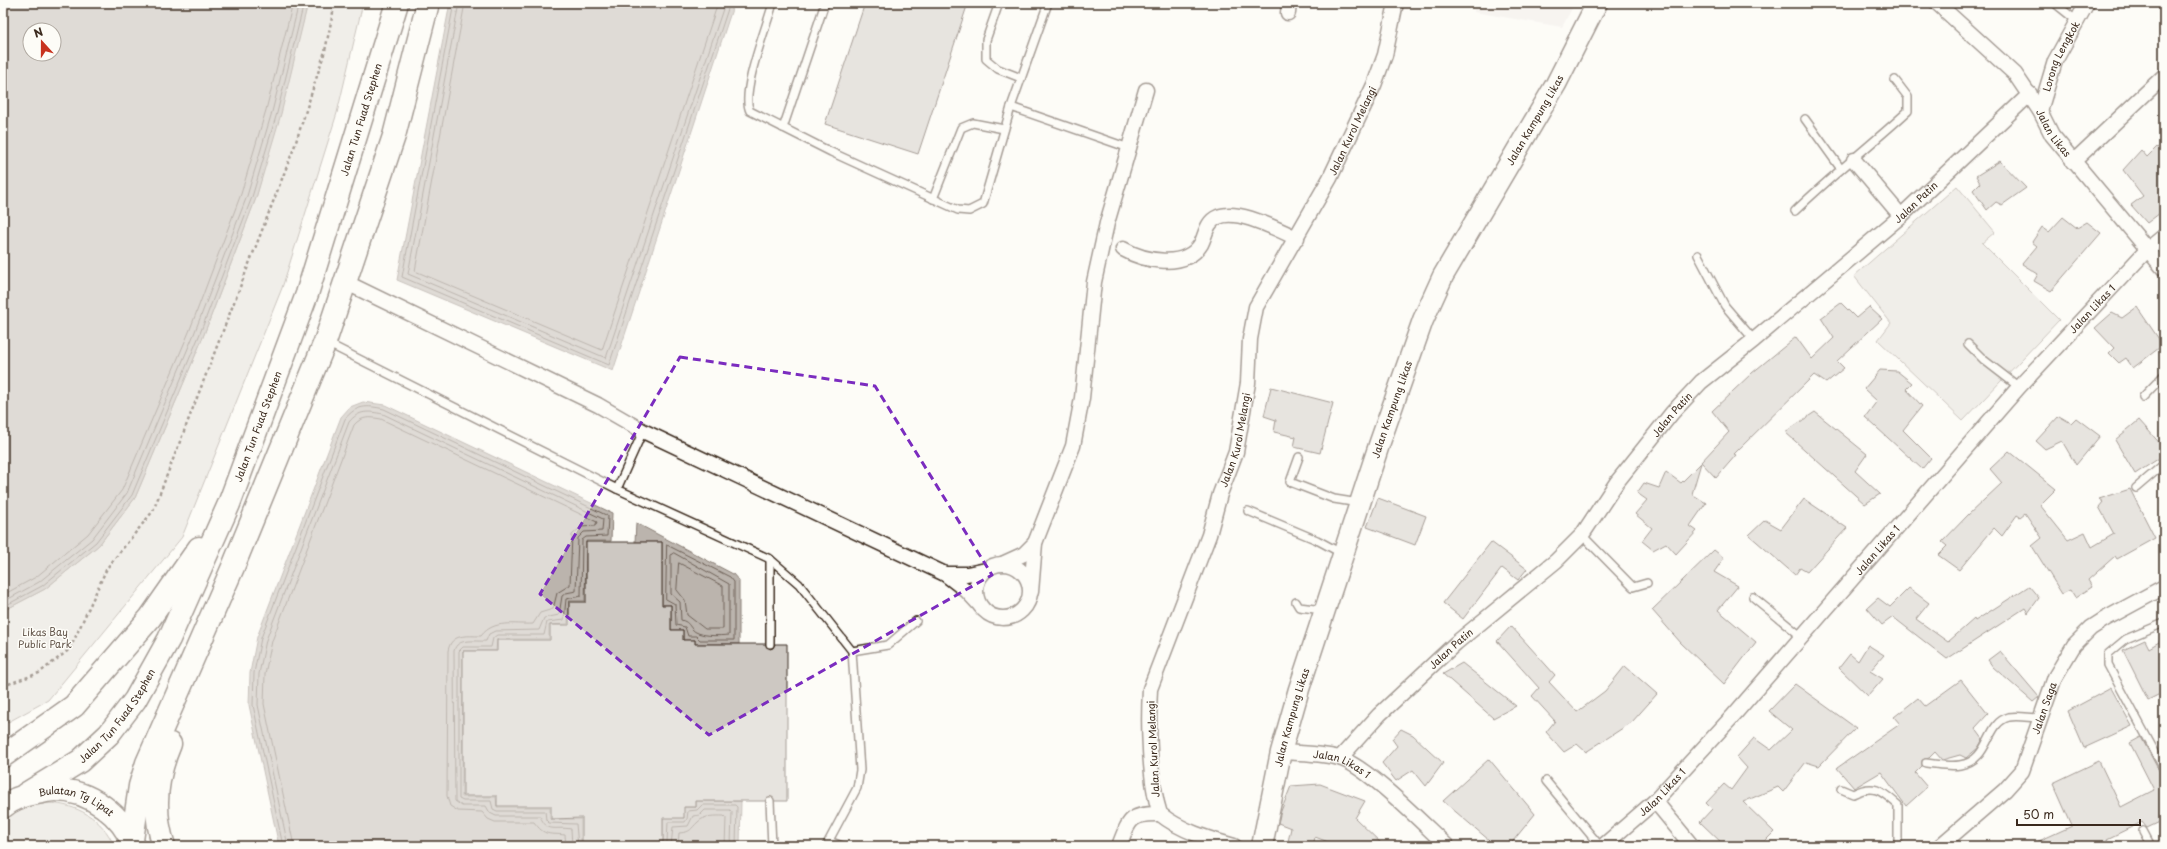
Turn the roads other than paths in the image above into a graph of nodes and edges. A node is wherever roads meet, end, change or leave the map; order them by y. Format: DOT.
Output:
graph roads {
  1 [pos="397,3"];
  2 [pos="428,3"];
  3 [pos="773,3"];
  4 [pos="825,3"];
  5 [pos="999,3"];
  6 [pos="1048,3"];
  7 [pos="1396,3"];
  8 [pos="1597,3"];
  9 [pos="1937,3"];
  10 [pos="2087,3"];
  11 [pos="2057,4"];
  12 [pos="2077,21"];
  13 [pos="2164,76"];
  14 [pos="1021,78"];
  15 [pos="1895,80"];
  16 [pos="1146,90"];
  17 [pos="2030,94"];
  18 [pos="1011,107"];
  19 [pos="2040,111"];
  20 [pos="1805,119"];
  21 [pos="783,128"];
  22 [pos="1004,129"];
  23 [pos="1129,148"];
  24 [pos="1854,160"];
  25 [pos="2073,162"];
  26 [pos="1841,170"];
  27 [pos="934,199"];
  28 [pos="1795,210"];
  29 [pos="1901,216"];
  30 [pos="2164,236"];
  31 [pos="1297,238"];
  32 [pos="1123,249"];
  33 [pos="2147,250"];
  34 [pos="1698,255"];
  35 [pos="2164,269"];
  36 [pos="345,282"];
  37 [pos="1754,340"];
  38 [pos="325,342"];
  39 [pos="1968,344"];
  40 [pos="2164,375"];
  41 [pos="2019,387"];
  42 [pos="2143,397"];
  43 [pos="643,431"];
  44 [pos="1299,457"];
  45 [pos="2164,464"];
  46 [pos="2136,488"];
  47 [pos="617,489"];
  48 [pos="1360,503"];
  49 [pos="229,504"];
  50 [pos="1248,511"];
  51 [pos="1582,535"];
  52 [pos="1036,543"];
  53 [pos="1343,554"];
  54 [pos="770,559"];
  55 [pos="1002,564"];
  56 [pos="986,570"];
  57 [pos="945,574"];
  58 [pos="1646,583"];
  59 [pos="2164,587"];
  60 [pos="1031,592"];
  61 [pos="1753,597"];
  62 [pos="1296,602"];
  63 [pos="978,603"];
  64 [pos="1326,611"];
  65 [pos="916,621"];
  66 [pos="2164,623"];
  67 [pos="1802,637"];
  68 [pos="770,644"];
  69 [pos="852,651"];
  70 [pos="185,673"];
  71 [pos="2040,718"];
  72 [pos="1281,752"];
  73 [pos="3,756"];
  74 [pos="1340,758"];
  75 [pos="1926,764"];
  76 [pos="2164,769"];
  77 [pos="1546,781"];
  78 [pos="1840,789"];
  79 [pos="26,794"];
  80 [pos="770,801"];
  81 [pos="1655,801"];
  82 [pos="3,807"];
  83 [pos="1160,814"];
  84 [pos="2144,831"];
  85 [pos="828,843"];
  86 [pos="134,844"];
  87 [pos="164,846"];
  88 [pos="772,846"];
  89 [pos="842,846"];
  90 [pos="1119,846"];
  91 [pos="1234,846"];
  92 [pos="1262,846"];
  93 [pos="1448,846"];
  94 [pos="1601,846"];
  95 [pos="1692,846"];
  96 [pos="1900,846"];
  97 [pos="1940,846"];
  98 [pos="2151,846"];
  1 -- 49 [label="highway, Jalan Tun Fuad Stephen"];
  2 -- 36 [label="highway"];
  3 -- 21 [label="lane"];
  4 -- 21 [label="lane"];
  5 -- 14 [label="lane"];
  6 -- 14 [label="lane"];
  7 -- 31 [label="street, Jalan Kurol Melangi"];
  8 -- 48 [label="main road, Jalan Kampung Likas"];
  9 -- 17 [label="street, Jalan Likas"];
  10 -- 12 [label="street, Lorong Lengkok"];
  11 -- 12 [label="lane"];
  12 -- 19 [label="street, Lorong Lengkok"];
  13 -- 25 [label="street"];
  14 -- 18 [label="lane"];
  15 -- 24 [label="lane"];
  16 -- 23 [label="street"];
  17 -- 19 [label="street, Jalan Likas"];
  17 -- 29 [label="street, Jalan Patin"];
  18 -- 22 [label="lane"];
  18 -- 23 [label="lane"];
  19 -- 25 [label="street, Jalan Likas"];
  20 -- 26 [label="lane"];
  21 -- 27 [label="lane"];
  22 -- 27 [label="lane"];
  22 -- 27 [label="lane"];
  23 -- 52 [label="street"];
  24 -- 26 [label="lane"];
  24 -- 29 [label="street"];
  25 -- 33 [label="street, Jalan Likas"];
  26 -- 28 [label="lane"];
  29 -- 37 [label="street, Jalan Patin"];
  30 -- 33 [label="street, Jalan Likas 1"];
  31 -- 32 [label="street"];
  31 -- 83 [label="street, Jalan Kurol Melangi"];
  33 -- 35 [label="street, Jalan Likas"];
  33 -- 41 [label="street, Jalan Likas 1"];
  34 -- 37 [label="lane"];
  36 -- 38 [label="highway"];
  36 -- 43 [label="street"];
  37 -- 51 [label="street, Jalan Patin"];
  38 -- 47 [label="lane"];
  38 -- 70 [label="highway"];
  39 -- 41 [label="lane"];
  40 -- 42 [label="lane"];
  41 -- 67 [label="street, Jalan Likas 1"];
  43 -- 47 [label="lane"];
  43 -- 57 [label="street"];
  44 -- 48 [label="lane"];
  45 -- 46 [label="lane"];
  47 -- 54 [label="lane"];
  48 -- 53 [label="main road, Jalan Kampung Likas"];
  49 -- 73 [label="highway"];
  49 -- 79 [label="highway, Jalan Tun Fuad Stephen"];
  50 -- 53 [label="lane"];
  51 -- 58 [label="lane"];
  51 -- 74 [label="street, Jalan Patin"];
  52 -- 55 [label="street"];
  52 -- 60 [label="street"];
  53 -- 64 [label="main road, Jalan Kampung Likas"];
  54 -- 68 [label="lane"];
  54 -- 69 [label="lane"];
  55 -- 56 [label="street"];
  55 -- 60 [label="street"];
  56 -- 57 [label="street"];
  56 -- 63 [label="street"];
  57 -- 63 [label="street"];
  59 -- 71 [label="street, Jalan Saga"];
  60 -- 63 [label="street"];
  61 -- 67 [label="lane"];
  62 -- 64 [label="lane"];
  64 -- 72 [label="main road, Jalan Kampung Likas"];
  65 -- 69 [label="lane"];
  66 -- 76 [label="lane"];
  67 -- 81 [label="street, Jalan Likas 1"];
  69 -- 85 [label="lane"];
  70 -- 86 [label="highway"];
  70 -- 87 [label="highway"];
  71 -- 75 [label="lane"];
  71 -- 97 [label="street, Jalan Saga"];
  72 -- 74 [label="street, Jalan Likas 1"];
  72 -- 92 [label="main road, Jalan Kampung Likas"];
  74 -- 93 [label="street, Jalan Likas 1"];
  77 -- 94 [label="lane"];
  78 -- 96 [label="lane"];
  79 -- 82 [label="highway, Bulatan Tg Lipat"];
  79 -- 86 [label="highway, Bulatan Tg Lipat"];
  80 -- 88 [label="lane"];
  81 -- 94 [label="street, Jalan Likas 1"];
  81 -- 95 [label="street"];
  83 -- 90 [label="street"];
  83 -- 91 [label="street"];
  84 -- 98 [label="lane"];
  85 -- 89 [label="lane"];
}
